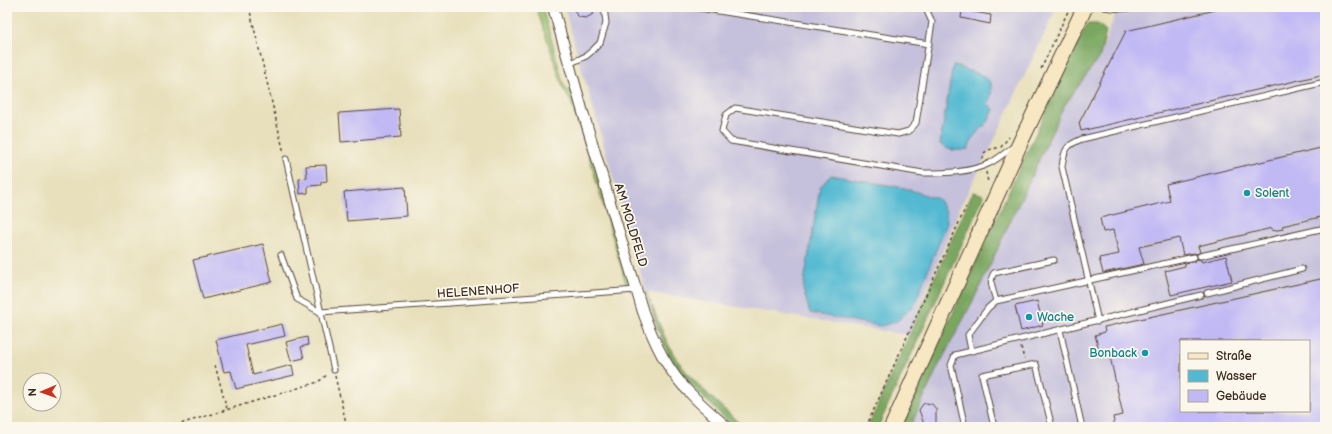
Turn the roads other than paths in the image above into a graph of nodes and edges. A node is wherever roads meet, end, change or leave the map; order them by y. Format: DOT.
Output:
graph roads {
  1 [pos="553,7"];
  2 [pos="604,7"];
  3 [pos="693,7"];
  4 [pos="914,7"];
  5 [pos="1085,7"];
  6 [pos="1104,7"];
  7 [pos="1135,7"];
  8 [pos="929,44"];
  9 [pos="569,64"];
  10 [pos="1325,82"];
  11 [pos="1021,141"];
  12 [pos="286,160"];
  13 [pos="1325,228"];
  14 [pos="281,255"];
  15 [pos="1200,256"];
  16 [pos="1194,257"];
  17 [pos="1054,260"];
  18 [pos="1302,269"];
  19 [pos="1089,280"];
  20 [pos="637,290"];
  21 [pos="1207,293"];
  22 [pos="1201,295"];
  23 [pos="996,301"];
  24 [pos="320,312"];
  25 [pos="1098,321"];
  26 [pos="1060,330"];
  27 [pos="971,350"];
  28 [pos="334,370"];
  29 [pos="727,427"];
  30 [pos="892,427"];
  31 [pos="965,427"];
  32 [pos="994,427"];
  33 [pos="1052,427"];
  34 [pos="1082,427"];
  1 -- 9 [label="street, AM MOLDFELD"];
  2 -- 9 [label="lane"];
  3 -- 8 [label="lane"];
  4 -- 8 [label="lane"];
  5 -- 11 [label="main road"];
  6 -- 7 [label="lane"];
  8 -- 11 [label="lane"];
  9 -- 20 [label="street, AM MOLDFELD"];
  10 -- 19 [label="lane"];
  11 -- 30 [label="main road"];
  12 -- 24 [label="lane"];
  13 -- 15 [label="lane"];
  14 -- 24 [label="lane"];
  16 -- 19 [label="lane"];
  17 -- 23 [label="lane"];
  18 -- 21 [label="lane"];
  19 -- 23 [label="lane"];
  19 -- 25 [label="lane"];
  20 -- 24 [label="lane, HELENENHOF"];
  20 -- 29 [label="street, AM MOLDFELD"];
  22 -- 25 [label="lane"];
  23 -- 27 [label="lane"];
  24 -- 28 [label="lane"];
  25 -- 26 [label="lane"];
  26 -- 27 [label="lane"];
  26 -- 34 [label="lane"];
  27 -- 31 [label="lane"];
  32 -- 33 [label="lane"];
}
